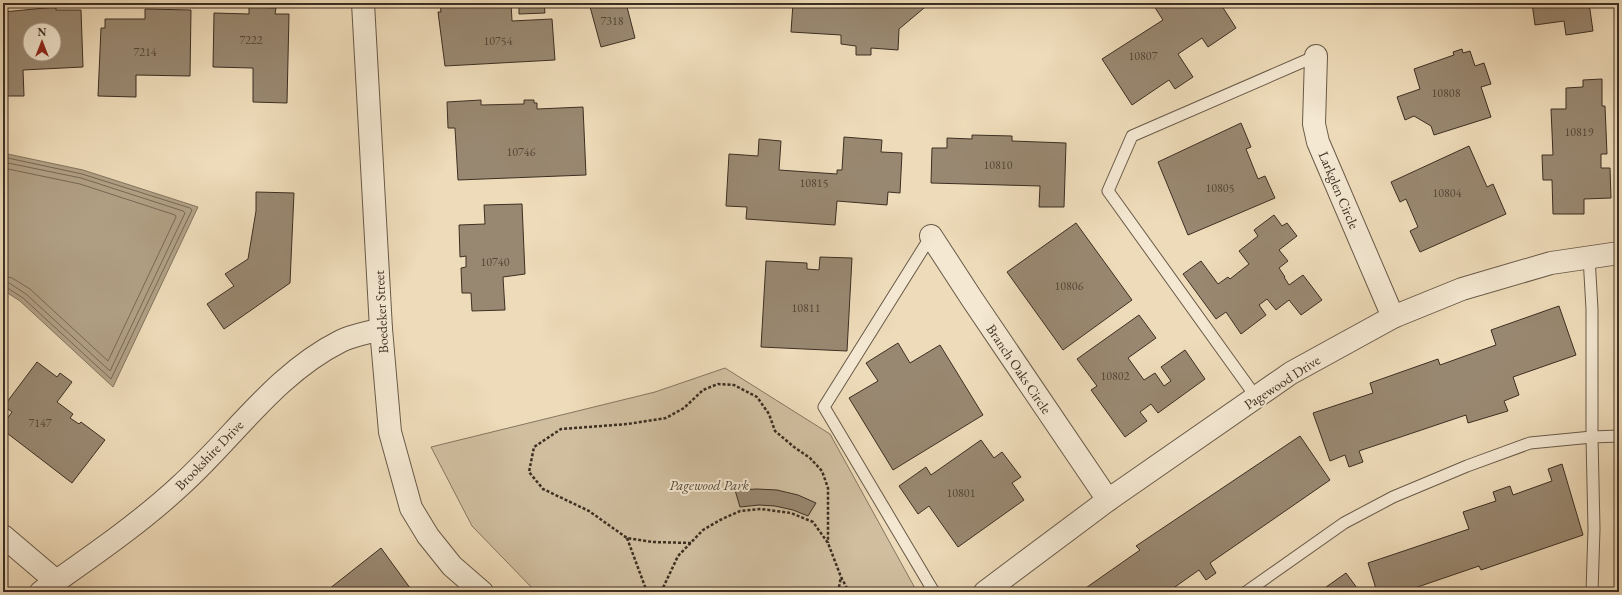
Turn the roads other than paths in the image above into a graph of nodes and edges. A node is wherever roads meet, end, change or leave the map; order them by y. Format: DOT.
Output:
graph roads {
  1 [pos="364,3"];
  2 [pos="1316,56"];
  3 [pos="931,236"];
  4 [pos="1619,253"];
  5 [pos="1589,257"];
  6 [pos="1393,317"];
  7 [pos="381,329"];
  8 [pos="1256,398"];
  9 [pos="1619,436"];
  10 [pos="1592,437"];
  11 [pos="1108,500"];
  12 [pos="3,536"];
  13 [pos="48,587"];
  14 [pos="482,592"];
  15 [pos="934,592"];
  16 [pos="985,592"];
  17 [pos="1246,592"];
  18 [pos="1592,592"];
  1 -- 7 [label="street, Boedeker Street"];
  2 -- 6 [label="street, Larkglen Circle"];
  2 -- 8 [label="lane"];
  3 -- 11 [label="street, Branch Oaks Circle"];
  3 -- 15 [label="lane"];
  4 -- 5 [label="street, Pagewood Drive"];
  5 -- 6 [label="street, Pagewood Drive"];
  5 -- 10 [label="lane"];
  6 -- 8 [label="street, Pagewood Drive"];
  7 -- 13 [label="street, Brookshire Drive"];
  7 -- 14 [label="street, Boedeker Street"];
  8 -- 11 [label="street, Pagewood Drive"];
  9 -- 10 [label="lane"];
  10 -- 17 [label="lane"];
  10 -- 18 [label="lane"];
  11 -- 16 [label="street, Pagewood Drive"];
  12 -- 13 [label="street"];
}
